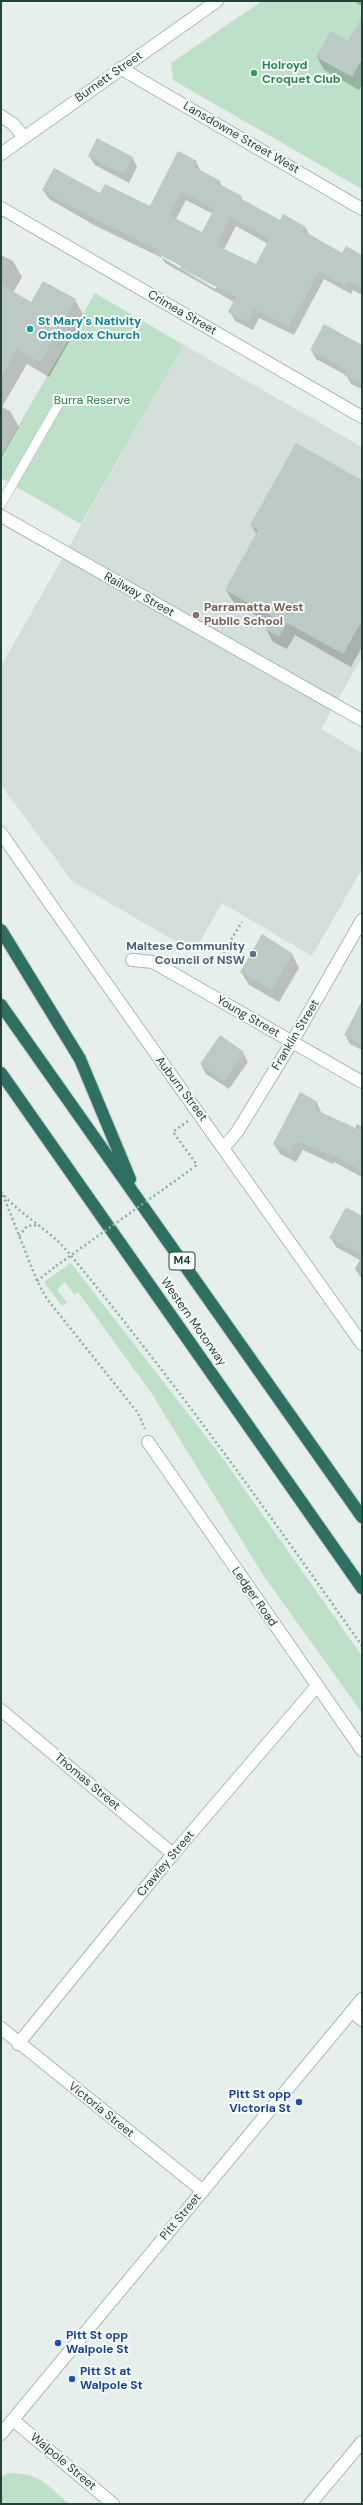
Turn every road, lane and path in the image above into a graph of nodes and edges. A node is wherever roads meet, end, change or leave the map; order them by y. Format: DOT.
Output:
graph roads {
  1 [pos="217,1"];
  2 [pos="120,68"];
  3 [pos="1,116"];
  4 [pos="24,137"];
  5 [pos="1,154"];
  6 [pos="1,208"];
  7 [pos="362,209"];
  8 [pos="62,398"];
  9 [pos="362,417"];
  10 [pos="1,504"];
  11 [pos="1,516"];
  12 [pos="362,720"];
  13 [pos="1,833"];
  14 [pos="362,920"];
  15 [pos="242,922"];
  16 [pos="1,930"];
  17 [pos="132,960"];
  18 [pos="218,961"];
  19 [pos="1,1005"];
  20 [pos="292,1042"];
  21 [pos="1,1073"];
  22 [pos="362,1082"];
  23 [pos="190,1120"];
  24 [pos="224,1147"];
  25 [pos="2,1193"];
  26 [pos="137,1198"];
  27 [pos="41,1226"];
  28 [pos="19,1236"];
  29 [pos="37,1281"];
  30 [pos="362,1344"];
  31 [pos="148,1442"];
  32 [pos="362,1517"];
  33 [pos="362,1588"];
  34 [pos="362,1646"];
  35 [pos="316,1686"];
  36 [pos="1,1710"];
  37 [pos="362,1750"];
  38 [pos="173,1854"];
  39 [pos="362,1999"];
  40 [pos="352,2011"];
  41 [pos="362,2020"];
  42 [pos="1,2029"];
  43 [pos="18,2044"];
  44 [pos="202,2191"];
  45 [pos="13,2420"];
  46 [pos="1,2434"];
  47 [pos="362,2442"];
  48 [pos="113,2504"];
  49 [pos="310,2504"];
  1 -- 2 [label="street, Burnett Street"];
  2 -- 4 [label="street, Burnett Street"];
  2 -- 7 [label="street, Lansdowne Street West"];
  3 -- 4 [label="street"];
  4 -- 5 [label="street, Burnett Street"];
  6 -- 9 [label="street, Crimea Street"];
  8 -- 10 [label="lane"];
  11 -- 12 [label="street, Railway Street"];
  13 -- 24 [label="street, Auburn Street"];
  14 -- 20 [label="street, Franklin Street"];
  15 -- 18 [label="path"];
  16 -- 26 [label="highway"];
  17 -- 20 [label="street, Young Street"];
  19 -- 26 [label="highway, M4"];
  20 -- 22 [label="street, Young Street"];
  20 -- 24 [label="street, Franklin Street"];
  21 -- 33 [label="highway, Western Motorway"];
  23 -- 29 [label="path, bridge"];
  24 -- 30 [label="street, Auburn Street"];
  25 -- 27 [label="path"];
  25 -- 28 [label="path"];
  26 -- 32 [label="highway, M4"];
  27 -- 28 [label="path"];
  27 -- 34 [label="path"];
  28 -- 29 [label="path"];
  29 -- 31 [label="path"];
  31 -- 35 [label="street, Ledger Road"];
  35 -- 37 [label="street, Ledger Road"];
  35 -- 38 [label="street, Crawley Street"];
  36 -- 38 [label="street, Thomas Street"];
  38 -- 43 [label="street, Crawley Street"];
  39 -- 40 [label="street, Pitt Street"];
  40 -- 41 [label="street"];
  40 -- 44 [label="street, Pitt Street"];
  42 -- 43 [label="street, Victoria Street"];
  43 -- 44 [label="street, Victoria Street"];
  44 -- 45 [label="street, Pitt Street"];
  45 -- 46 [label="street, Pitt Street"];
  45 -- 48 [label="street, Walpole Street"];
  47 -- 49 [label="street"];
}
